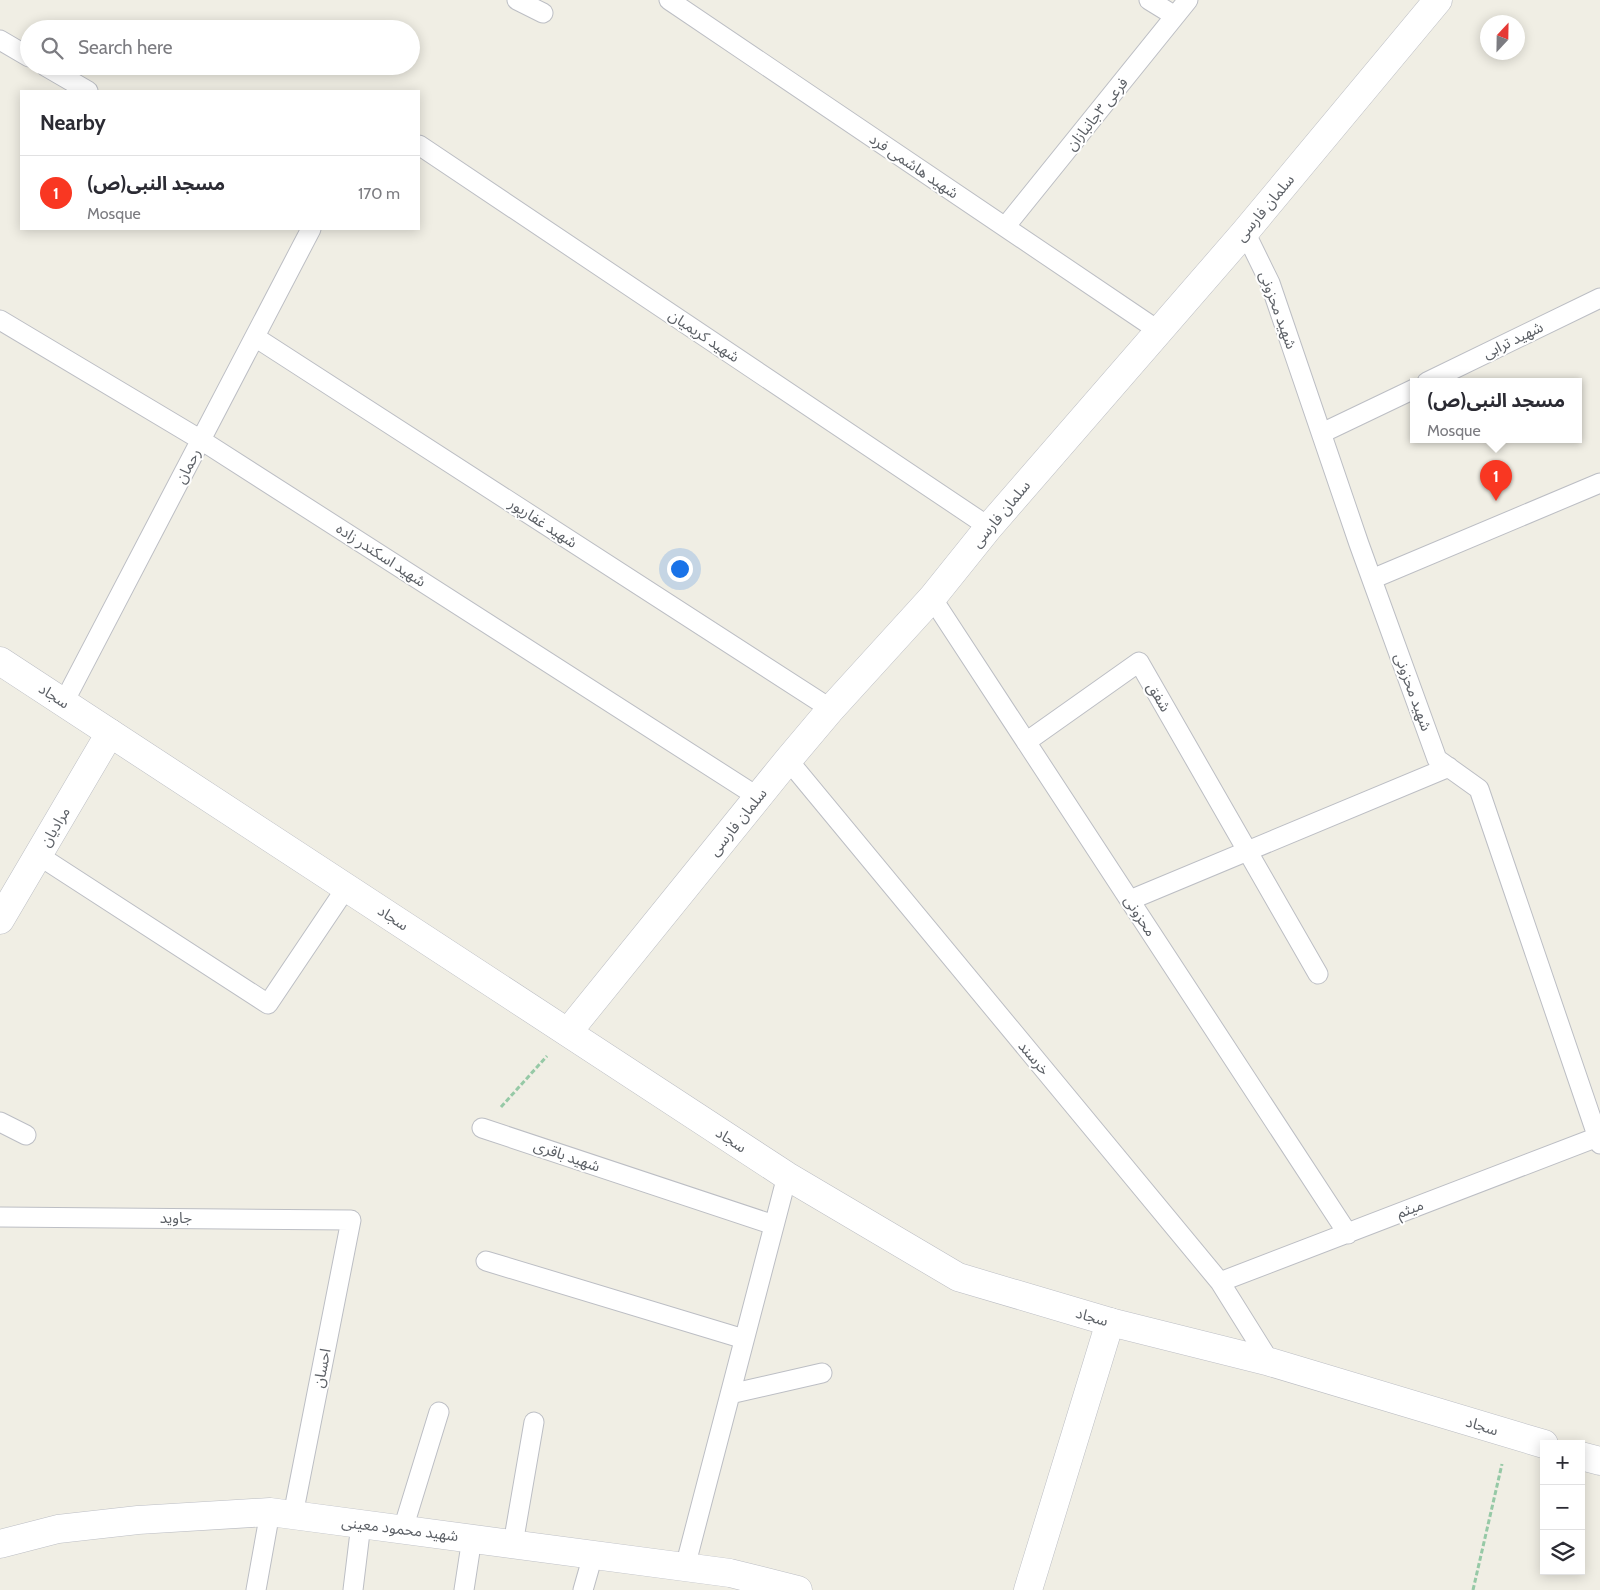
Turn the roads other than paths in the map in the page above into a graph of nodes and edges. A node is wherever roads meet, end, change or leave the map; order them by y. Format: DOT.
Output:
graph roads {
  1 [pos="517,0"];
  2 [pos="669,0"];
  3 [pos="1149,0"];
  4 [pos="1188,0"];
  5 [pos="1438,0"];
  6 [pos="543,13"];
  7 [pos="1175,16"];
  8 [pos="0,40"];
  9 [pos="20,52"];
  10 [pos="60,75"];
  11 [pos="86,90"];
  12 [pos="420,146"];
  13 [pos="1006,227"];
  14 [pos="310,230"];
  15 [pos="1245,232"];
  16 [pos="1600,298"];
  17 [pos="0,320"];
  18 [pos="1159,331"];
  19 [pos="255,337"];
  20 [pos="1435,378"];
  21 [pos="1410,391"];
  22 [pos="1322,434"];
  23 [pos="201,440"];
  24 [pos="1600,483"];
  25 [pos="989,527"];
  26 [pos="1372,579"];
  27 [pos="932,598"];
  28 [pos="0,661"];
  29 [pos="64,702"];
  30 [pos="832,709"];
  31 [pos="110,733"];
  32 [pos="1026,742"];
  33 [pos="788,760"];
  34 [pos="1449,767"];
  35 [pos="758,797"];
  36 [pos="1248,852"];
  37 [pos="38,855"];
  38 [pos="346,888"];
  39 [pos="1130,900"];
  40 [pos="0,920"];
  41 [pos="1318,974"];
  42 [pos="568,1032"];
  43 [pos="0,1122"];
  44 [pos="482,1128"];
  45 [pos="26,1135"];
  46 [pos="1599,1139"];
  47 [pos="787,1176"];
  48 [pos="0,1217"];
  49 [pos="351,1220"];
  50 [pos="774,1226"];
  51 [pos="1348,1234"];
  52 [pos="486,1261"];
  53 [pos="1220,1282"];
  54 [pos="1110,1322"];
  55 [pos="744,1339"];
  56 [pos="1270,1362"];
  57 [pos="822,1373"];
  58 [pos="730,1394"];
  59 [pos="439,1412"];
  60 [pos="534,1422"];
  61 [pos="1540,1443"];
  62 [pos="1585,1457"];
  63 [pos="1600,1461"];
  64 [pos="282,1514"];
  65 [pos="361,1524"];
  66 [pos="402,1529"];
  67 [pos="472,1538"];
  68 [pos="0,1544"];
  69 [pos="513,1544"];
  70 [pos="593,1555"];
  71 [pos="685,1567"];
  72 [pos="256,1590"];
  73 [pos="353,1590"];
  74 [pos="464,1590"];
  75 [pos="583,1590"];
  76 [pos="798,1590"];
  77 [pos="1028,1590"];
  1 -- 6 [label="lane"];
  2 -- 13 [label="lane, شهید هاشمی فرد"];
  3 -- 7 [label="lane"];
  4 -- 7 [label="lane, فرعی ۳جانبازان"];
  5 -- 15 [label="street, سلمان فارسی"];
  7 -- 13 [label="lane, فرعی ۳جانبازان"];
  8 -- 9 [label="lane"];
  10 -- 11 [label="lane"];
  12 -- 25 [label="lane, شهید کریمیان"];
  13 -- 18 [label="lane, شهید هاشمی فرد"];
  14 -- 19 [label="lane, رحمان"];
  15 -- 18 [label="street, سلمان فارسی"];
  15 -- 22 [label="lane, شهید محزونی"];
  16 -- 20 [label="lane, شهید ترابی"];
  17 -- 23 [label="lane, شهید اسکندر زاده"];
  18 -- 25 [label="street, سلمان فارسی"];
  19 -- 23 [label="lane, رحمان"];
  19 -- 30 [label="lane, شهید غفارپور"];
  21 -- 22 [label="lane"];
  22 -- 26 [label="lane, شهید محزونی"];
  23 -- 29 [label="lane, رحمان"];
  23 -- 35 [label="lane, شهید اسکندر زاده"];
  24 -- 26 [label="lane"];
  25 -- 27 [label="street, سلمان فارسی"];
  26 -- 34 [label="lane, شهید محزونی"];
  27 -- 30 [label="street, سلمان فارسی"];
  27 -- 32 [label="lane, محزونی"];
  28 -- 29 [label="street, سجاد"];
  29 -- 31 [label="street, سجاد"];
  30 -- 33 [label="street, سلمان فارسی"];
  31 -- 37 [label="street, مرادیان"];
  31 -- 38 [label="street, سجاد"];
  32 -- 36 [label="lane, شفق"];
  32 -- 39 [label="lane, محزونی"];
  33 -- 35 [label="street, سلمان فارسی"];
  33 -- 53 [label="lane, خرسند"];
  34 -- 36 [label="lane"];
  34 -- 46 [label="lane, شهید محزونی"];
  35 -- 42 [label="street, سلمان فارسی"];
  36 -- 39 [label="lane"];
  36 -- 41 [label="lane"];
  37 -- 38 [label="lane"];
  37 -- 40 [label="street, مرادیان"];
  38 -- 42 [label="street, سجاد"];
  39 -- 51 [label="lane, محزونی"];
  42 -- 47 [label="street, سجاد"];
  43 -- 45 [label="lane"];
  44 -- 50 [label="lane, شهید باقری"];
  46 -- 51 [label="lane, میثم"];
  47 -- 50 [label="lane"];
  47 -- 54 [label="street, سجاد"];
  48 -- 49 [label="lane, جاوید"];
  49 -- 64 [label="lane, احسان"];
  50 -- 55 [label="lane"];
  51 -- 53 [label="lane, میثم"];
  52 -- 55 [label="lane"];
  53 -- 56 [label="lane, خرسند"];
  54 -- 56 [label="street, سجاد"];
  54 -- 77 [label="street"];
  55 -- 58 [label="lane"];
  56 -- 61 [label="street, سجاد"];
  57 -- 58 [label="lane"];
  58 -- 71 [label="lane"];
  59 -- 66 [label="lane"];
  60 -- 69 [label="lane"];
  62 -- 63 [label="street"];
  64 -- 65 [label="street, شهید محمود معینی"];
  64 -- 68 [label="street, شهید محمود معینی"];
  64 -- 72 [label="lane, احسان"];
  65 -- 66 [label="street, شهید محمود معینی"];
  65 -- 73 [label="lane"];
  66 -- 67 [label="street, شهید محمود معینی"];
  67 -- 69 [label="street, شهید محمود معینی"];
  67 -- 74 [label="lane"];
  69 -- 70 [label="street, شهید محمود معینی"];
  70 -- 71 [label="street, شهید محمود معینی"];
  70 -- 75 [label="lane"];
  71 -- 76 [label="street, شهید محمود معینی"];
}
